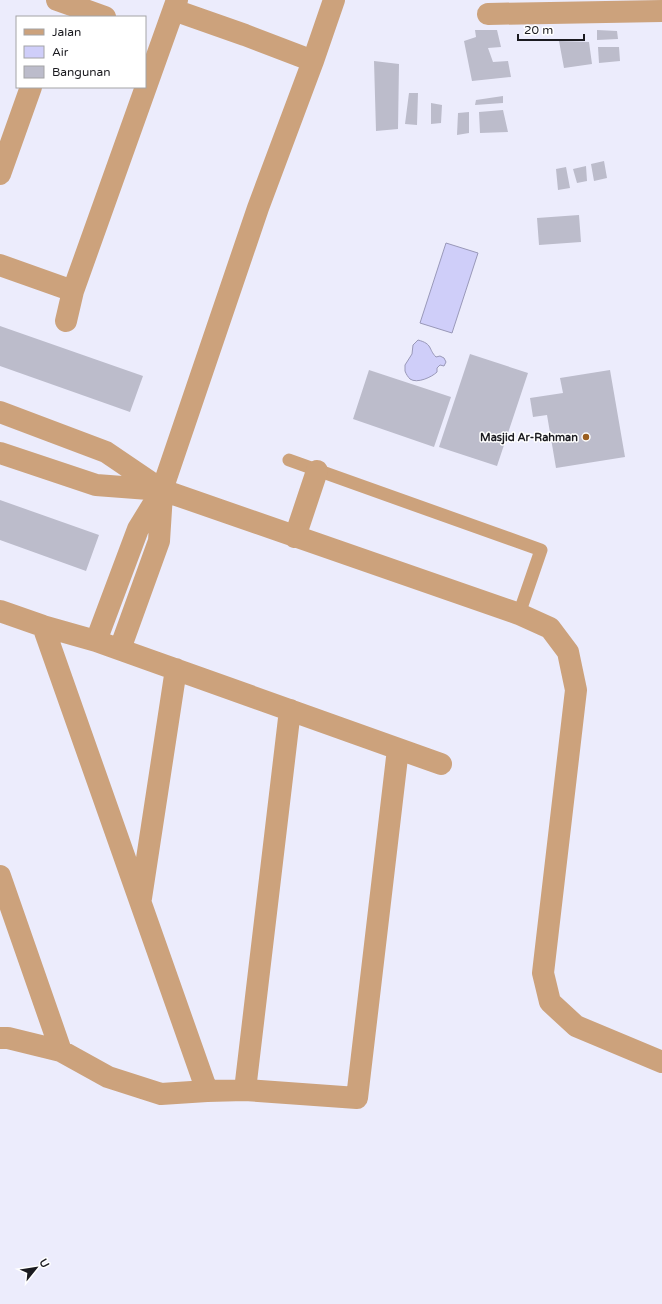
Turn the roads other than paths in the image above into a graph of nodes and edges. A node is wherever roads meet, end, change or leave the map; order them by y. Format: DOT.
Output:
graph roads {
  1 [pos="334,0"];
  2 [pos="175,5"];
  3 [pos="60,6"];
  4 [pos="662,11"];
  5 [pos="488,14"];
  6 [pos="101,16"];
  7 [pos="154,34"];
  8 [pos="146,59"];
  9 [pos="313,61"];
  10 [pos="31,88"];
  11 [pos="137,88"];
  12 [pos="0,174"];
  13 [pos="0,265"];
  14 [pos="73,291"];
  15 [pos="66,321"];
  16 [pos="0,412"];
  17 [pos="0,453"];
  18 [pos="289,460"];
  19 [pos="317,470"];
  20 [pos="162,490"];
  21 [pos="295,537"];
  22 [pos="0,611"];
  23 [pos="519,614"];
  24 [pos="43,626"];
  25 [pos="96,641"];
  26 [pos="120,649"];
  27 [pos="176,669"];
  28 [pos="290,710"];
  29 [pos="398,748"];
  30 [pos="441,764"];
  31 [pos="0,876"];
  32 [pos="140,901"];
  33 [pos="0,1038"];
  34 [pos="62,1051"];
  35 [pos="662,1062"];
  36 [pos="245,1090"];
  37 [pos="207,1091"];
  1 -- 9 [label="street"];
  2 -- 7 [label="street"];
  2 -- 9 [label="street"];
  3 -- 6 [label="street"];
  4 -- 5 [label="street"];
  7 -- 8 [label="street"];
  9 -- 20 [label="street"];
  10 -- 12 [label="street"];
  11 -- 14 [label="street"];
  13 -- 14 [label="street"];
  14 -- 15 [label="street"];
  16 -- 20 [label="street"];
  17 -- 20 [label="street"];
  18 -- 19 [label="lane"];
  19 -- 21 [label="street"];
  19 -- 23 [label="lane"];
  20 -- 21 [label="street"];
  20 -- 25 [label="street"];
  20 -- 26 [label="street"];
  21 -- 23 [label="street"];
  22 -- 24 [label="street"];
  23 -- 35 [label="street"];
  24 -- 25 [label="street"];
  24 -- 32 [label="street"];
  25 -- 26 [label="street"];
  26 -- 27 [label="street"];
  27 -- 28 [label="street"];
  27 -- 32 [label="street"];
  28 -- 29 [label="street"];
  28 -- 36 [label="street"];
  29 -- 30 [label="street"];
  29 -- 36 [label="street"];
  31 -- 34 [label="street"];
  32 -- 37 [label="street"];
  33 -- 34 [label="street"];
  34 -- 37 [label="street"];
  36 -- 37 [label="street"];
}
